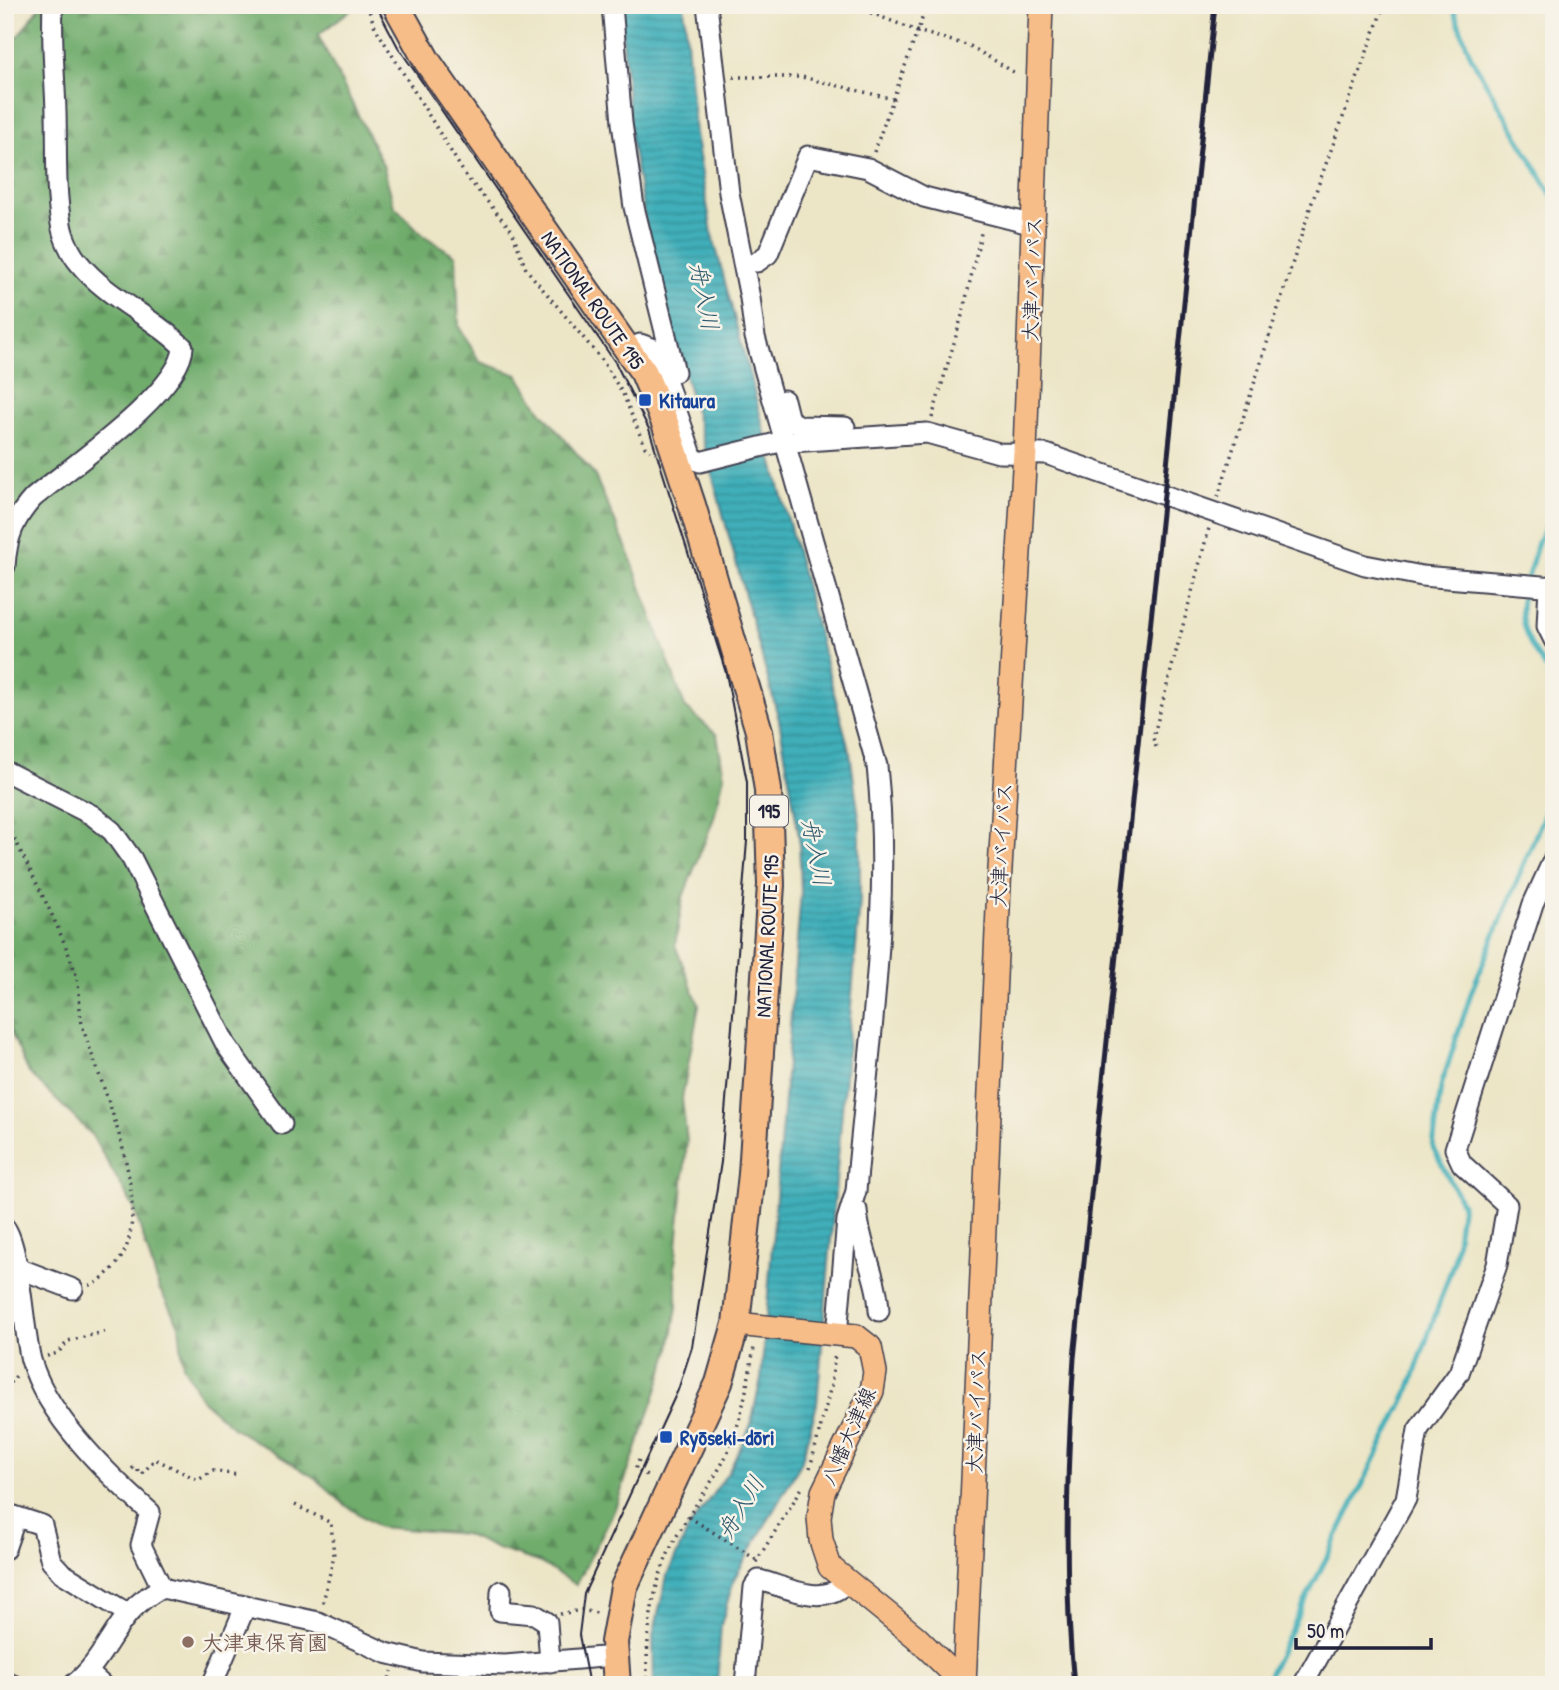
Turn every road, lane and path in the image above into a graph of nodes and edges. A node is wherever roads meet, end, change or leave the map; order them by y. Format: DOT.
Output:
graph roads {
  1 [pos="53,5"];
  2 [pos="367,5"];
  3 [pos="396,5"];
  4 [pos="612,5"];
  5 [pos="707,5"];
  6 [pos="851,5"];
  7 [pos="927,5"];
  8 [pos="1041,5"];
  9 [pos="1384,5"];
  10 [pos="917,31"];
  11 [pos="1017,74"];
  12 [pos="715,77"];
  13 [pos="893,99"];
  14 [pos="868,167"];
  15 [pos="733,211"];
  16 [pos="986,213"];
  17 [pos="1034,225"];
  18 [pos="757,262"];
  19 [pos="628,350"];
  20 [pos="923,433"];
  21 [pos="781,443"];
  22 [pos="650,451"];
  23 [pos="1025,452"];
  24 [pos="702,462"];
  25 [pos="1213,513"];
  26 [pos="5,566"];
  27 [pos="1552,587"];
  28 [pos="1554,640"];
  29 [pos="1156,747"];
  30 [pos="5,771"];
  31 [pos="5,829"];
  32 [pos="1554,858"];
  33 [pos="282,1124"];
  34 [pos="5,1177"];
  35 [pos="856,1191"];
  36 [pos="9,1234"];
  37 [pos="15,1267"];
  38 [pos="73,1289"];
  39 [pos="879,1311"];
  40 [pos="752,1326"];
  41 [pos="108,1331"];
  42 [pos="834,1334"];
  43 [pos="31,1359"];
  44 [pos="639,1460"];
  45 [pos="238,1475"];
  46 [pos="656,1480"];
  47 [pos="117,1483"];
  48 [pos="295,1505"];
  49 [pos="10,1515"];
  50 [pos="691,1518"];
  51 [pos="5,1549"];
  52 [pos="757,1559"];
  53 [pos="753,1567"];
  54 [pos="848,1581"];
  55 [pos="162,1588"];
  56 [pos="500,1591"];
  57 [pos="246,1605"];
  58 [pos="127,1613"];
  59 [pos="600,1614"];
  60 [pos="541,1619"];
  61 [pos="318,1622"];
  62 [pos="615,1656"];
  63 [pos="550,1662"];
  64 [pos="95,1679"];
  65 [pos="5,1682"];
  66 [pos="965,1684"];
  67 [pos="13,1685"];
  68 [pos="73,1685"];
  69 [pos="212,1685"];
  70 [pos="617,1685"];
  71 [pos="647,1685"];
  72 [pos="745,1685"];
  73 [pos="1303,1685"];
  1 -- 26 [label="street"];
  2 -- 22 [label="path"];
  3 -- 19 [label="highway, NATIONAL ROUTE 195 / 195"];
  4 -- 24 [label="street"];
  5 -- 12 [label="street"];
  6 -- 10 [label="path"];
  7 -- 10 [label="path"];
  8 -- 17 [label="main road, 大津バイパス"];
  9 -- 25 [label="path"];
  10 -- 11 [label="path"];
  10 -- 13 [label="path"];
  12 -- 13 [label="path"];
  12 -- 15 [label="street"];
  13 -- 14 [label="path"];
  14 -- 16 [label="street"];
  14 -- 18 [label="street"];
  15 -- 18 [label="street"];
  15 -- 21 [label="street"];
  16 -- 17 [label="street"];
  16 -- 20 [label="path"];
  17 -- 23 [label="main road, 大津バイパス"];
  18 -- 20 [label="street"];
  19 -- 24 [label="street"];
  19 -- 40 [label="highway, NATIONAL ROUTE 195 / 195"];
  20 -- 21 [label="street"];
  20 -- 23 [label="street"];
  21 -- 24 [label="street"];
  21 -- 35 [label="street"];
  23 -- 25 [label="street"];
  23 -- 66 [label="main road, 大津バイパス"];
  25 -- 27 [label="street"];
  25 -- 29 [label="path"];
  27 -- 28 [label="street"];
  30 -- 33 [label="street"];
  31 -- 38 [label="path"];
  32 -- 73 [label="street"];
  34 -- 36 [label="path"];
  35 -- 39 [label="street"];
  35 -- 42 [label="street"];
  36 -- 37 [label="street"];
  37 -- 38 [label="street"];
  37 -- 43 [label="street"];
  40 -- 42 [label="main road, 八幡大津線"];
  40 -- 50 [label="path"];
  40 -- 62 [label="highway, NATIONAL ROUTE 195 / 195"];
  41 -- 43 [label="path"];
  42 -- 52 [label="path"];
  42 -- 54 [label="main road, 八幡大津線"];
  43 -- 47 [label="street"];
  44 -- 46 [label="path"];
  45 -- 47 [label="path"];
  47 -- 55 [label="street"];
  48 -- 61 [label="path"];
  49 -- 51 [label="street"];
  49 -- 58 [label="street"];
  50 -- 52 [label="path"];
  50 -- 71 [label="path"];
  52 -- 53 [label="path"];
  54 -- 66 [label="main road, 八幡大津線"];
  54 -- 72 [label="street"];
  55 -- 57 [label="street"];
  55 -- 58 [label="street"];
  56 -- 60 [label="street"];
  57 -- 61 [label="street"];
  57 -- 69 [label="street"];
  58 -- 64 [label="street"];
  59 -- 60 [label="path"];
  60 -- 63 [label="street"];
  61 -- 63 [label="street"];
  62 -- 63 [label="street"];
  62 -- 70 [label="highway, NATIONAL ROUTE 195 / 195"];
  64 -- 68 [label="street"];
  65 -- 67 [label="street"];
}
